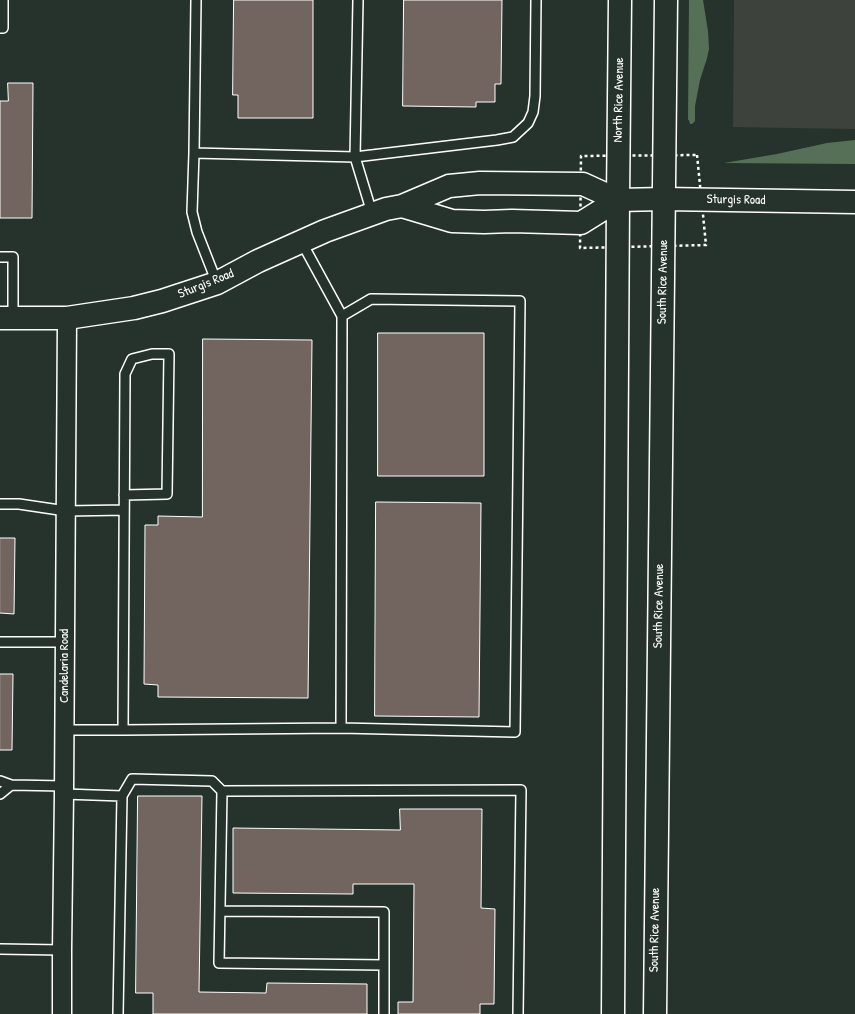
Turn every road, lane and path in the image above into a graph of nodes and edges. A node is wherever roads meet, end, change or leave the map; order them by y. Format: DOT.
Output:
graph roads {
  1 [pos="3,0"];
  2 [pos="196,0"];
  3 [pos="358,0"];
  4 [pos="536,0"];
  5 [pos="620,0"];
  6 [pos="666,0"];
  7 [pos="0,28"];
  8 [pos="194,153"];
  9 [pos="355,156"];
  10 [pos="664,199"];
  11 [pos="618,200"];
  12 [pos="855,202"];
  13 [pos="402,206"];
  14 [pos="372,214"];
  15 [pos="301,241"];
  16 [pos="0,257"];
  17 [pos="217,283"];
  18 [pos="342,316"];
  19 [pos="67,318"];
  20 [pos="7,319"];
  21 [pos="124,495"];
  22 [pos="0,504"];
  23 [pos="124,510"];
  24 [pos="66,511"];
  25 [pos="0,642"];
  26 [pos="65,642"];
  27 [pos="341,728"];
  28 [pos="64,730"];
  29 [pos="123,730"];
  30 [pos="0,781"];
  31 [pos="10,785"];
  32 [pos="64,790"];
  33 [pos="222,791"];
  34 [pos="0,794"];
  35 [pos="122,796"];
  36 [pos="220,911"];
  37 [pos="0,948"];
  38 [pos="62,950"];
  39 [pos="384,965"];
  40 [pos="62,1014"];
  41 [pos="118,1014"];
  42 [pos="384,1014"];
  43 [pos="518,1014"];
  44 [pos="613,1014"];
  45 [pos="654,1014"];
  1 -- 7 [label="lane"];
  2 -- 8 [label="lane"];
  3 -- 9 [label="lane"];
  4 -- 9 [label="lane"];
  5 -- 11 [label="main road, North Rice Avenue"];
  6 -- 10 [label="main road"];
  8 -- 9 [label="lane"];
  8 -- 17 [label="lane"];
  9 -- 14 [label="lane"];
  10 -- 11 [label="main road, Sturgis Road"];
  10 -- 12 [label="main road, Sturgis Road"];
  10 -- 45 [label="main road, South Rice Avenue"];
  11 -- 13 [label="main road, Sturgis Road"];
  11 -- 13 [label="main road, Sturgis Road"];
  11 -- 44 [label="main road"];
  13 -- 14 [label="main road, Sturgis Road"];
  14 -- 15 [label="main road, Sturgis Road"];
  15 -- 17 [label="main road, Sturgis Road"];
  15 -- 18 [label="lane"];
  16 -- 20 [label="lane"];
  17 -- 19 [label="main road, Sturgis Road"];
  18 -- 27 [label="lane"];
  18 -- 27 [label="lane"];
  19 -- 20 [label="main road, Sturgis Road"];
  19 -- 24 [label="street, Candelaria Road"];
  21 -- 21 [label="lane"];
  21 -- 23 [label="lane"];
  22 -- 24 [label="lane"];
  23 -- 24 [label="lane"];
  23 -- 29 [label="lane"];
  24 -- 26 [label="street, Candelaria Road"];
  25 -- 26 [label="lane"];
  26 -- 28 [label="street, Candelaria Road"];
  27 -- 29 [label="lane"];
  28 -- 29 [label="lane"];
  28 -- 32 [label="street, Candelaria Road"];
  30 -- 31 [label="lane"];
  31 -- 32 [label="lane"];
  31 -- 34 [label="lane"];
  32 -- 35 [label="lane"];
  32 -- 38 [label="street, Candelaria Road"];
  33 -- 35 [label="lane"];
  33 -- 36 [label="lane"];
  33 -- 43 [label="lane"];
  35 -- 41 [label="lane"];
  36 -- 39 [label="lane"];
  36 -- 39 [label="lane"];
  37 -- 38 [label="lane"];
  38 -- 40 [label="street, Candelaria Road"];
  39 -- 42 [label="lane"];
}
